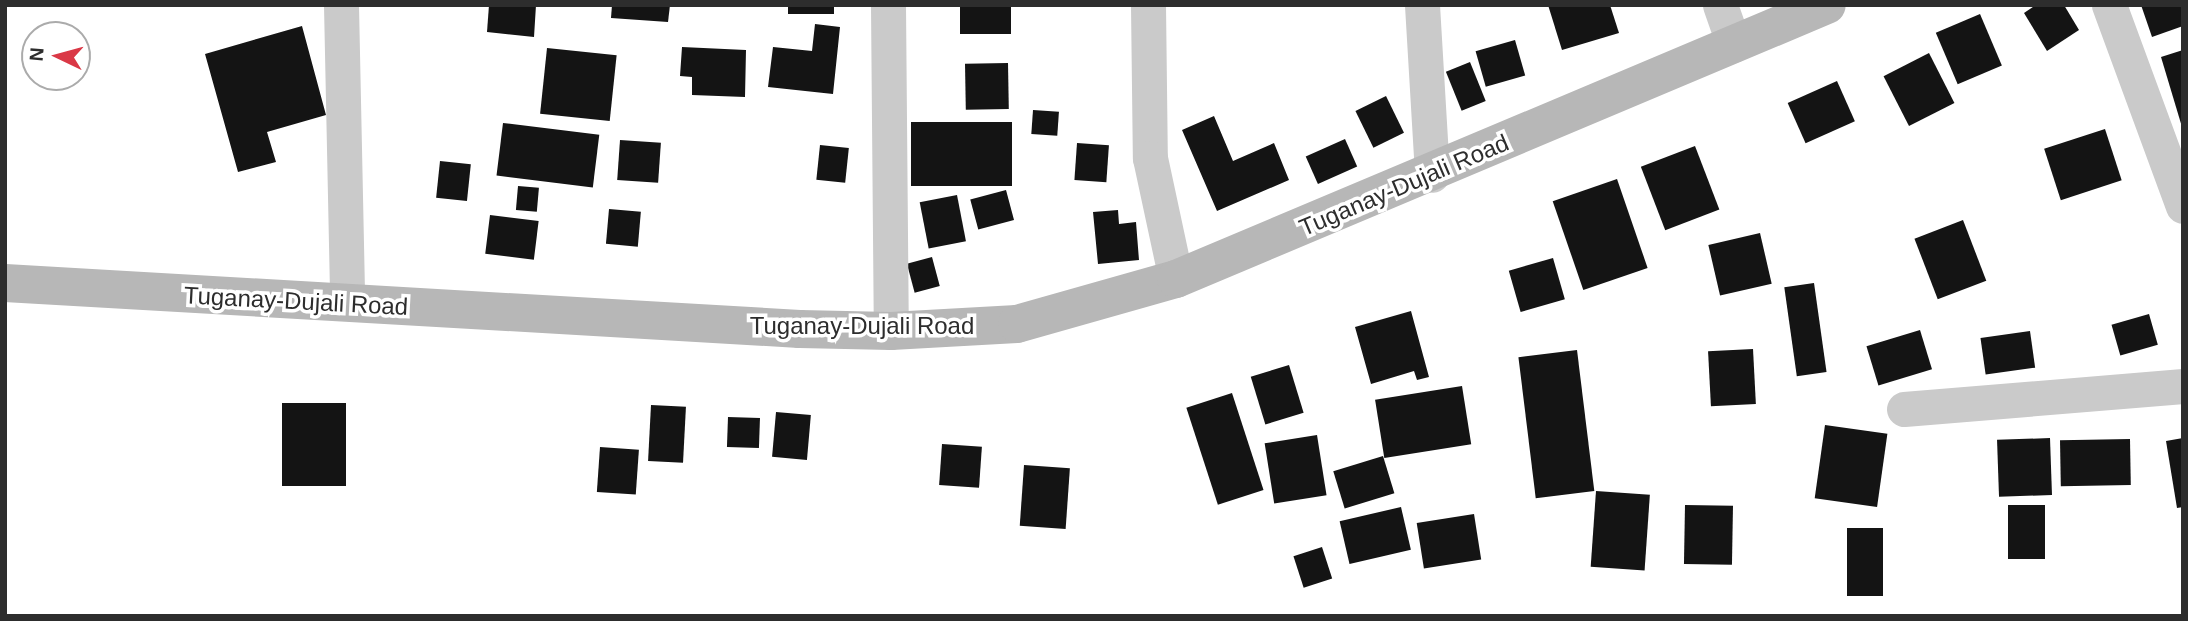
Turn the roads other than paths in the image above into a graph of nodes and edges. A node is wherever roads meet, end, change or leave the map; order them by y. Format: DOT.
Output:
graph roads {
  1 [pos="341,5"];
  2 [pos="888,5"];
  3 [pos="1148,5"];
  4 [pos="1422,5"];
  5 [pos="1720,5"];
  6 [pos="1827,5"];
  7 [pos="2109,5"];
  8 [pos="1734,45"];
  9 [pos="1432,174"];
  10 [pos="2183,206"];
  11 [pos="1176,279"];
  12 [pos="5,283"];
  13 [pos="347,303"];
  14 [pos="891,331"];
  15 [pos="2183,386"];
  16 [pos="1904,409"];
  1 -- 13 [label="street"];
  2 -- 14 [label="street"];
  3 -- 11 [label="street"];
  4 -- 9 [label="street"];
  5 -- 8 [label="street"];
  6 -- 8 [label="main road, Tuganay-Dujali Road"];
  7 -- 10 [label="street"];
  8 -- 9 [label="main road, Tuganay-Dujali Road"];
  9 -- 11 [label="main road, Tuganay-Dujali Road"];
  11 -- 14 [label="main road, Tuganay-Dujali Road"];
  12 -- 13 [label="main road, Tuganay-Dujali Road"];
  13 -- 14 [label="main road, Tuganay-Dujali Road"];
  15 -- 16 [label="street"];
}
